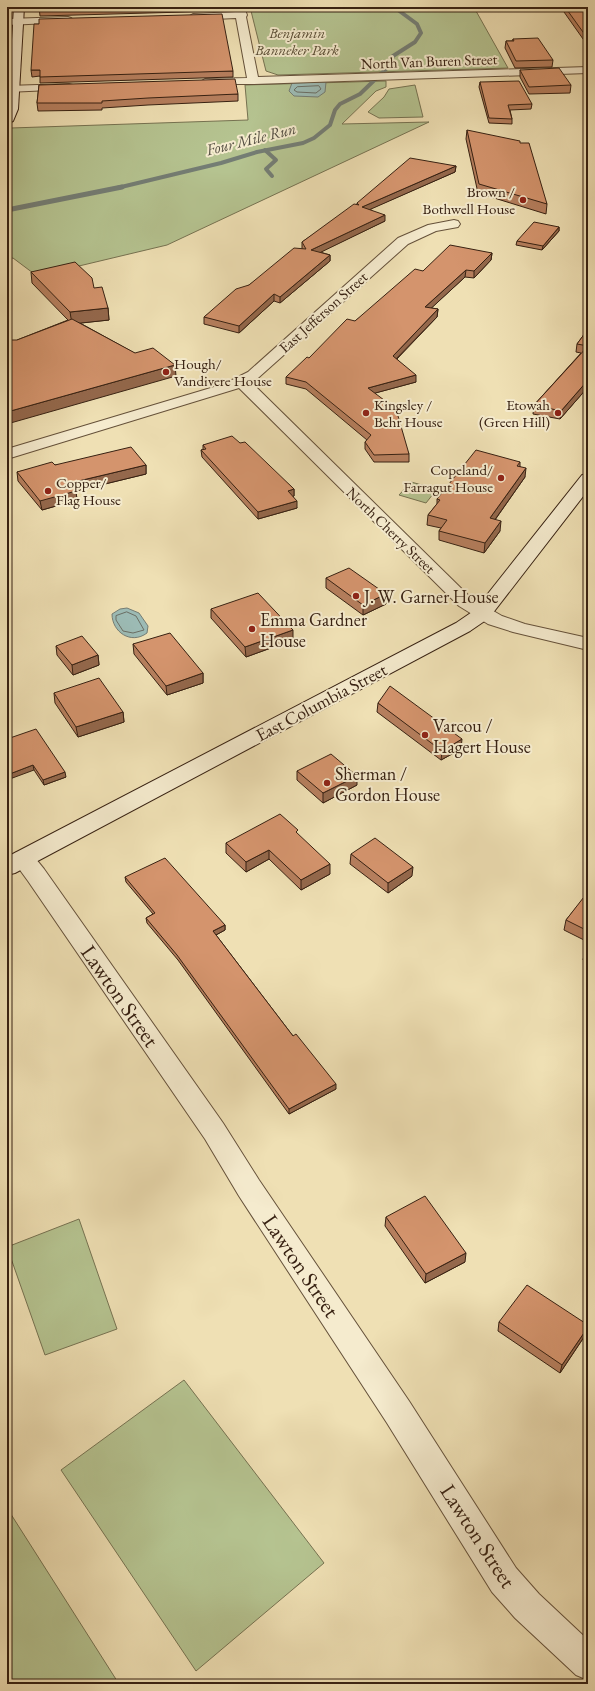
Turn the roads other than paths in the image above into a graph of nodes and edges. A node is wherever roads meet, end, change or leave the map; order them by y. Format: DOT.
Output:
graph roads {
  1 [pos="19,7"];
  2 [pos="240,11"];
  3 [pos="181,17"];
  4 [pos="80,20"];
  5 [pos="7,22"];
  6 [pos="18,22"];
  7 [pos="588,70"];
  8 [pos="254,81"];
  9 [pos="190,83"];
  10 [pos="80,87"];
  11 [pos="10,89"];
  12 [pos="7,120"];
  13 [pos="454,224"];
  14 [pos="242,381"];
  15 [pos="7,454"];
  16 [pos="588,479"];
  17 [pos="482,614"];
  18 [pos="588,644"];
  19 [pos="15,863"];
  20 [pos="588,1663"];
  1 -- 6 [label="street"];
  2 -- 3 [label="street"];
  2 -- 8 [label="street"];
  4 -- 6 [label="street"];
  5 -- 6 [label="street"];
  6 -- 11 [label="street"];
  7 -- 8 [label="street, North Van Buren Street"];
  8 -- 9 [label="street, North Van Buren Street"];
  10 -- 11 [label="street"];
  11 -- 12 [label="street"];
  13 -- 14 [label="street, East Jefferson Street"];
  14 -- 15 [label="street, East Jefferson Street"];
  14 -- 17 [label="street, North Cherry Street"];
  16 -- 17 [label="street, East Columbia Street"];
  17 -- 18 [label="street, North Cherry Street"];
  17 -- 19 [label="street, East Columbia Street"];
  19 -- 20 [label="street, Lawton Street"];
}
